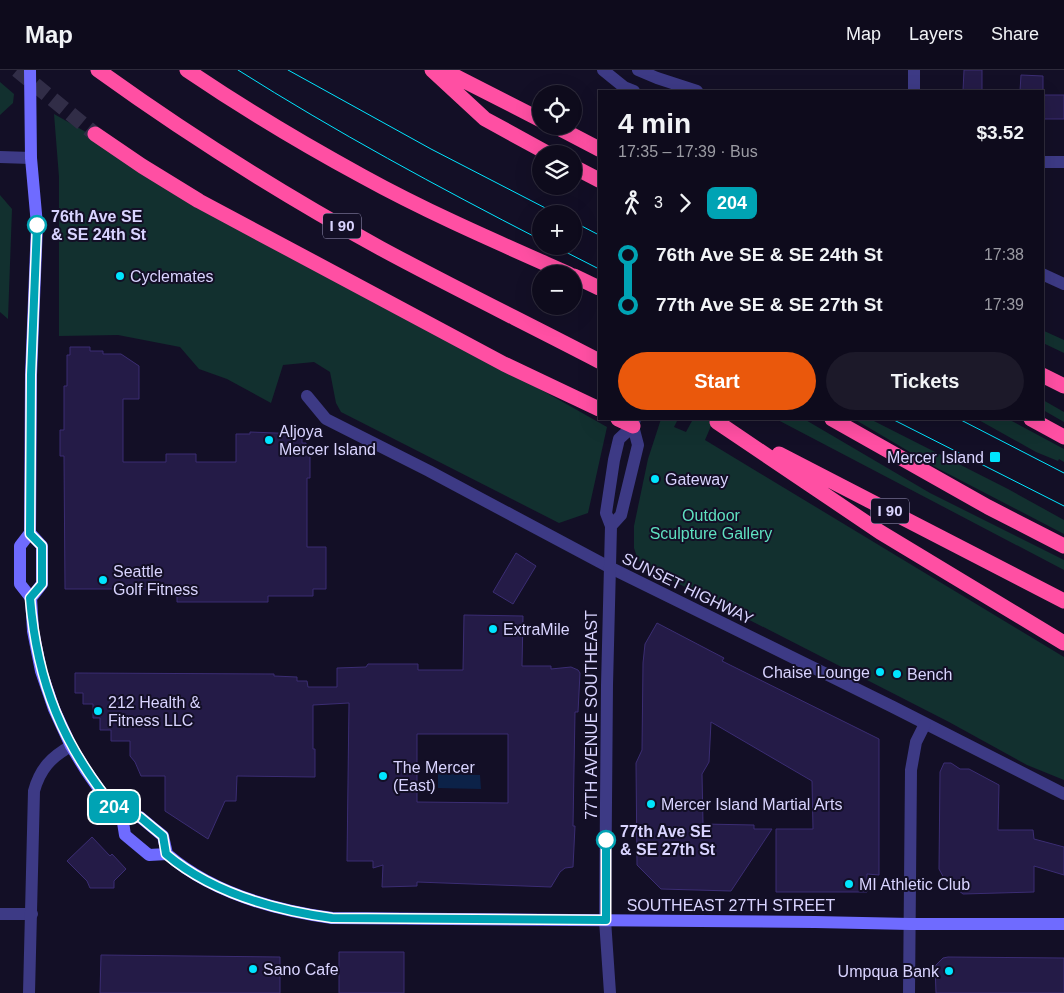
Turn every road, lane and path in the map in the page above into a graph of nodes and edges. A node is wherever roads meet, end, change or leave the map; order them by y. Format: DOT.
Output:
graph roads {
  1 [pos="30,70"];
  2 [pos="98,70"];
  3 [pos="187,70"];
  4 [pos="432,70"];
  5 [pos="443,70"];
  6 [pos="603,70"];
  7 [pos="638,70"];
  8 [pos="914,70"];
  9 [pos="632,90"];
  10 [pos="694,90"];
  11 [pos="914,90"];
  12 [pos="532,115"];
  13 [pos="95,134"];
  14 [pos="572,135"];
  15 [pos="533,145"];
  16 [pos="598,148"];
  17 [pos="0,157"];
  18 [pos="31,158"];
  19 [pos="1044,162"];
  20 [pos="1064,162"];
  21 [pos="582,171"];
  22 [pos="598,179"];
  23 [pos="548,265"];
  24 [pos="1044,275"];
  25 [pos="582,280"];
  26 [pos="1064,284"];
  27 [pos="598,288"];
  28 [pos="598,359"];
  29 [pos="1044,376"];
  30 [pos="1064,386"];
  31 [pos="307,396"];
  32 [pos="598,409"];
  33 [pos="714,420"];
  34 [pos="834,420"];
  35 [pos="1033,420"];
  36 [pos="634,422"];
  37 [pos="1064,437"];
  38 [pos="611,526"];
  39 [pos="30,534"];
  40 [pos="1064,546"];
  41 [pos="609,567"];
  42 [pos="30,598"];
  43 [pos="1064,601"];
  44 [pos="1064,643"];
  45 [pos="925,724"];
  46 [pos="71,746"];
  47 [pos="1064,794"];
  48 [pos="122,816"];
  49 [pos="166,854"];
  50 [pos="0,914"];
  51 [pos="32,914"];
  52 [pos="606,920"];
  53 [pos="910,924"];
  54 [pos="1064,924"];
  55 [pos="29,993"];
  56 [pos="610,993"];
  57 [pos="909,993"];
  1 -- 18 [label="main road"];
  2 -- 28 [label="highway, I 90"];
  3 -- 23 [label="highway"];
  4 -- 15 [label="highway"];
  5 -- 12 [label="highway"];
  6 -- 9 [label="street"];
  7 -- 10 [label="street"];
  8 -- 11 [label="street"];
  13 -- 32 [label="highway"];
  14 -- 16 [label="highway"];
  17 -- 18 [label="street"];
  18 -- 39 [label="main road"];
  19 -- 20 [label="street"];
  21 -- 22 [label="highway"];
  24 -- 26 [label="street"];
  25 -- 27 [label="highway"];
  29 -- 30 [label="highway"];
  31 -- 41 [label="street, SUNSET HIGHWAY"];
  33 -- 43 [label="highway, I 90"];
  33 -- 44 [label="highway"];
  34 -- 40 [label="highway"];
  35 -- 37 [label="highway"];
  36 -- 38 [label="street, 77TH AVENUE SOUTHEAST"];
  36 -- 38 [label="street, 77TH AVENUE SOUTHEAST"];
  38 -- 41 [label="street, 77TH AVENUE SOUTHEAST"];
  39 -- 42 [label="main road"];
  39 -- 42 [label="main road"];
  41 -- 45 [label="street, SUNSET HIGHWAY"];
  41 -- 52 [label="street, 77TH AVENUE SOUTHEAST"];
  42 -- 46 [label="main road"];
  45 -- 47 [label="street, SUNSET HIGHWAY"];
  45 -- 53 [label="street"];
  46 -- 48 [label="main road"];
  46 -- 51 [label="street"];
  48 -- 49 [label="main road"];
  48 -- 49 [label="main road"];
  49 -- 52 [label="main road, SOUTHEAST 27TH STREET"];
  50 -- 51 [label="street"];
  51 -- 55 [label="street"];
  52 -- 53 [label="main road, SOUTHEAST 27TH STREET"];
  52 -- 56 [label="street, 77TH AVENUE SOUTHEAST"];
  53 -- 54 [label="main road, SOUTHEAST 27TH STREET"];
  53 -- 57 [label="street"];
}
